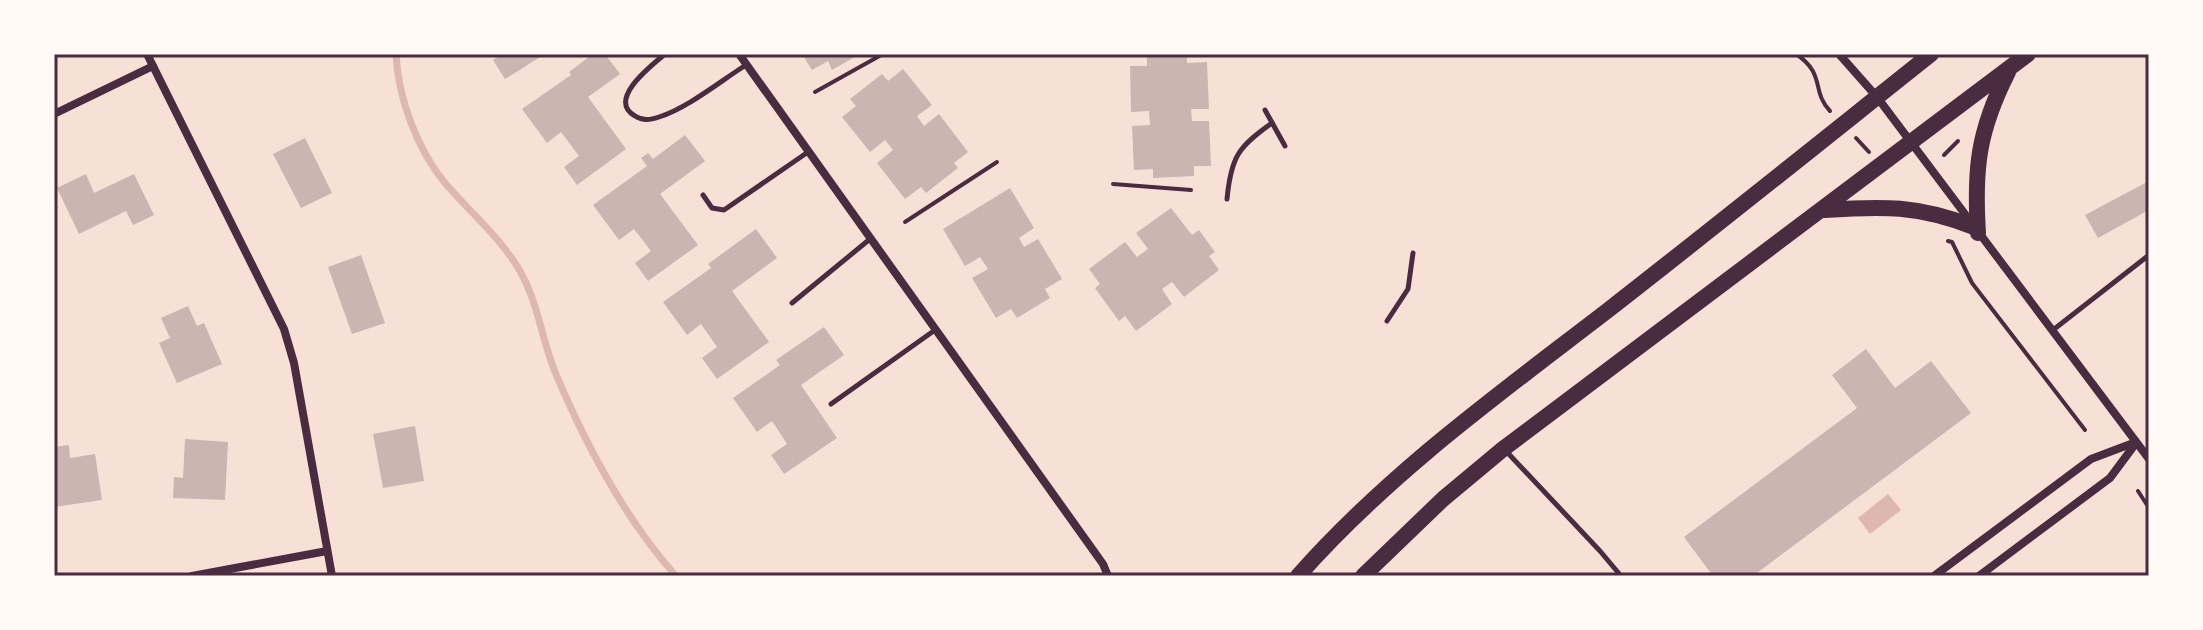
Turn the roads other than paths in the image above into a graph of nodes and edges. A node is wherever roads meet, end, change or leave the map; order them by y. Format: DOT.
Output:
graph roads {
  1 [pos="147,54"];
  2 [pos="665,54"];
  3 [pos="739,54"];
  4 [pos="1839,54"];
  5 [pos="1931,54"];
  6 [pos="2028,54"];
  7 [pos="747,65"];
  8 [pos="153,66"];
  9 [pos="2010,69"];
  10 [pos="1877,97"];
  11 [pos="1265,110"];
  12 [pos="54,114"];
  13 [pos="1272,123"];
  14 [pos="1910,141"];
  15 [pos="1285,146"];
  16 [pos="809,152"];
  17 [pos="703,195"];
  18 [pos="1227,199"];
  19 [pos="1824,210"];
  20 [pos="1976,230"];
  21 [pos="870,239"];
  22 [pos="1413,253"];
  23 [pos="2149,255"];
  24 [pos="792,303"];
  25 [pos="1387,321"];
  26 [pos="935,330"];
  27 [pos="2052,331"];
  28 [pos="831,404"];
  29 [pos="2136,442"];
  30 [pos="1503,449"];
  31 [pos="2149,459"];
  32 [pos="327,551"];
  33 [pos="192,576"];
  34 [pos="332,576"];
  35 [pos="1108,576"];
  36 [pos="1298,576"];
  37 [pos="1363,576"];
  38 [pos="1621,576"];
  39 [pos="1934,576"];
  40 [pos="1979,576"];
  1 -- 8 [label="street"];
  2 -- 7 [label="lane"];
  3 -- 7 [label="street"];
  4 -- 10 [label="street"];
  5 -- 10 [label="main road"];
  6 -- 9 [label="main road"];
  7 -- 16 [label="street"];
  8 -- 12 [label="street"];
  8 -- 32 [label="street"];
  9 -- 14 [label="main road"];
  9 -- 20 [label="main road"];
  10 -- 14 [label="street"];
  10 -- 36 [label="main road"];
  11 -- 13 [label="lane"];
  13 -- 15 [label="lane"];
  13 -- 18 [label="lane"];
  14 -- 19 [label="main road"];
  14 -- 20 [label="street"];
  16 -- 17 [label="lane"];
  16 -- 21 [label="street"];
  19 -- 20 [label="main road"];
  19 -- 30 [label="main road"];
  20 -- 27 [label="street"];
  21 -- 24 [label="lane"];
  21 -- 26 [label="street"];
  22 -- 25 [label="lane"];
  23 -- 27 [label="lane"];
  26 -- 28 [label="lane"];
  26 -- 35 [label="street"];
  27 -- 29 [label="street"];
  29 -- 31 [label="street"];
  29 -- 39 [label="street"];
  29 -- 40 [label="street"];
  30 -- 37 [label="main road"];
  30 -- 38 [label="lane"];
  32 -- 33 [label="street"];
  32 -- 34 [label="street"];
}
